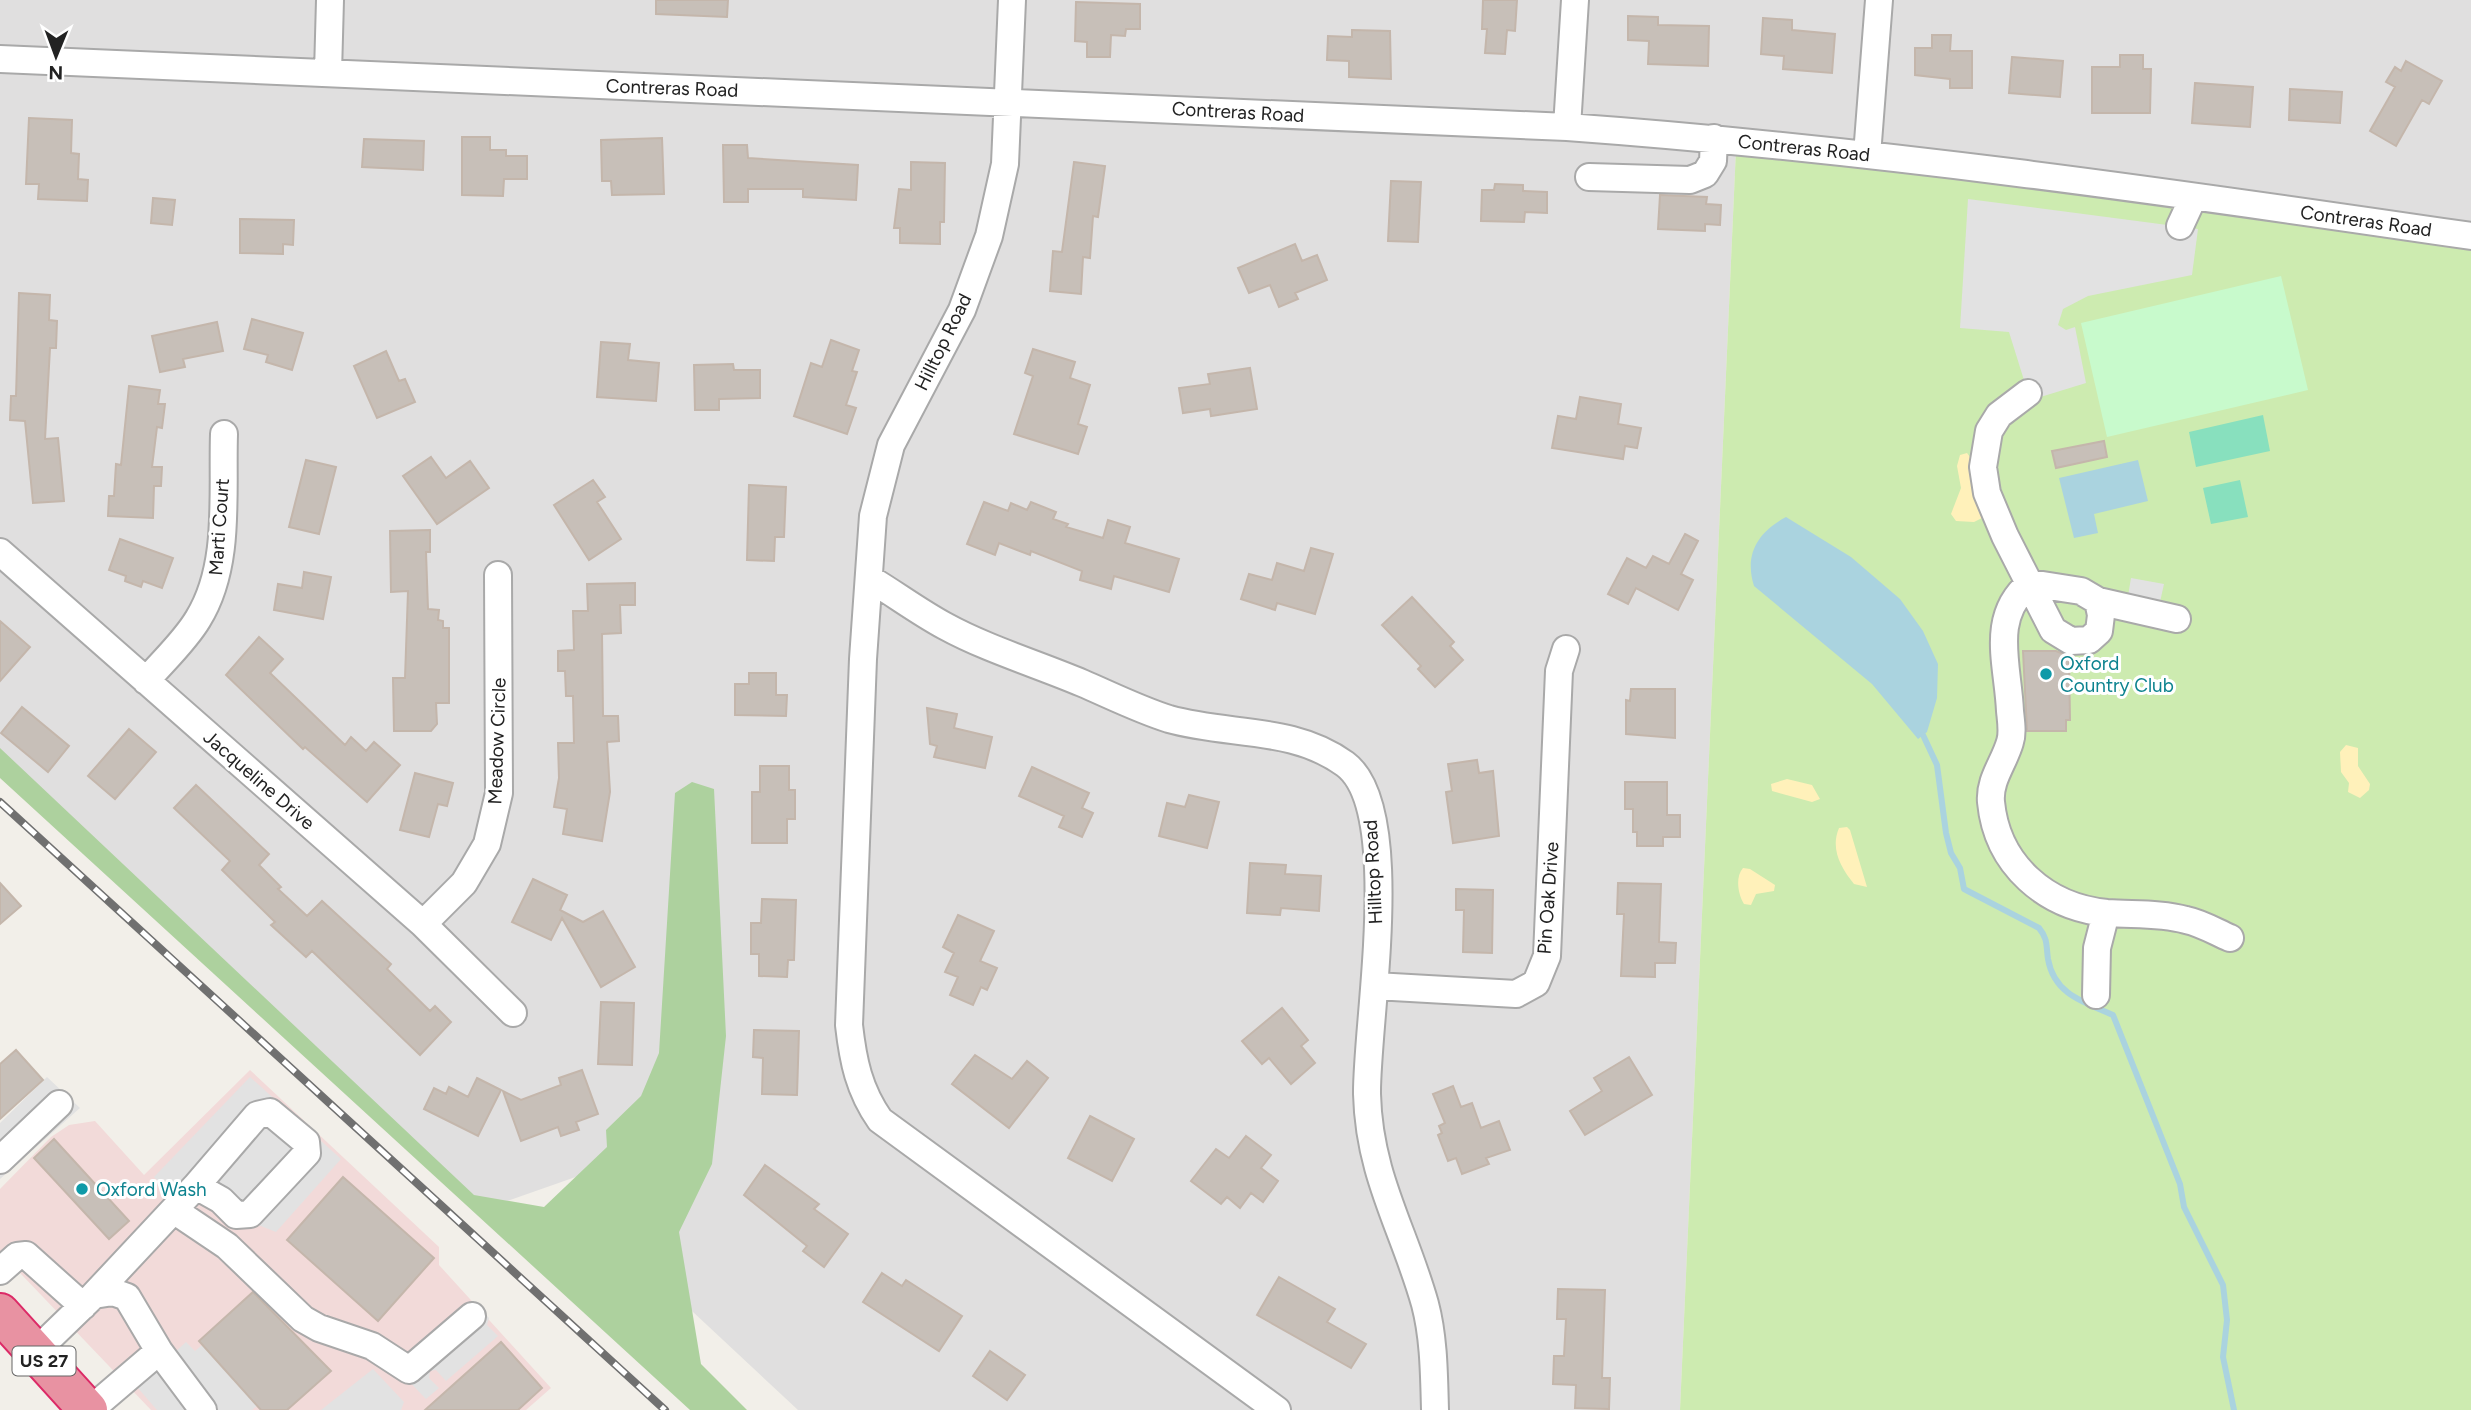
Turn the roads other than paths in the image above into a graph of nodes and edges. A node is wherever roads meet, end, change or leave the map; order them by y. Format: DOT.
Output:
graph roads {
  1 [pos="330,0"];
  2 [pos="1012,0"];
  3 [pos="1575,0"];
  4 [pos="1879,0"];
  5 [pos="0,58"];
  6 [pos="328,74"];
  7 [pos="1008,102"];
  8 [pos="1567,127"];
  9 [pos="1713,138"];
  10 [pos="1867,155"];
  11 [pos="1590,177"];
  12 [pos="2193,198"];
  13 [pos="2180,226"];
  14 [pos="2471,236"];
  15 [pos="2028,393"];
  16 [pos="224,434"];
  17 [pos="0,552"];
  18 [pos="499,575"];
  19 [pos="870,579"];
  20 [pos="2031,583"];
  21 [pos="2098,601"];
  22 [pos="2177,619"];
  23 [pos="1566,649"];
  24 [pos="146,681"];
  25 [pos="2106,913"];
  26 [pos="423,924"];
  27 [pos="2230,938"];
  28 [pos="1375,986"];
  29 [pos="2096,995"];
  30 [pos="513,1013"];
  31 [pos="59,1104"];
  32 [pos="0,1160"];
  33 [pos="196,1186"];
  34 [pos="175,1211"];
  35 [pos="0,1270"];
  36 [pos="89,1300"];
  37 [pos="0,1313"];
  38 [pos="472,1316"];
  39 [pos="159,1351"];
  40 [pos="36,1352"];
  41 [pos="89,1410"];
  42 [pos="203,1410"];
  43 [pos="1278,1410"];
  44 [pos="1435,1410"];
  1 -- 6 [label="street"];
  2 -- 7 [label="street, Hilltop Road"];
  3 -- 8 [label="street"];
  4 -- 10 [label="street"];
  5 -- 6 [label="street, Contreras Road"];
  6 -- 7 [label="street, Contreras Road"];
  7 -- 8 [label="street, Contreras Road"];
  7 -- 19 [label="street, Hilltop Road"];
  8 -- 9 [label="street, Contreras Road"];
  9 -- 10 [label="street, Contreras Road"];
  9 -- 11 [label="street"];
  10 -- 12 [label="street, Contreras Road"];
  12 -- 13 [label="street"];
  12 -- 14 [label="street, Contreras Road"];
  15 -- 20 [label="street"];
  16 -- 24 [label="street, Marti Court"];
  17 -- 24 [label="street, Jacqueline Drive"];
  18 -- 26 [label="street, Meadow Circle"];
  19 -- 28 [label="street, Hilltop Road"];
  19 -- 43 [label="street, Hilltop Road"];
  20 -- 21 [label="street"];
  20 -- 21 [label="street"];
  20 -- 25 [label="street"];
  21 -- 22 [label="street"];
  23 -- 28 [label="street, Pin Oak Drive"];
  24 -- 26 [label="street, Jacqueline Drive"];
  25 -- 27 [label="street"];
  25 -- 29 [label="street"];
  26 -- 30 [label="street, Jacqueline Drive"];
  28 -- 44 [label="street, Hilltop Road"];
  31 -- 32 [label="street"];
  33 -- 34 [label="street"];
  34 -- 36 [label="street"];
  34 -- 38 [label="street"];
  35 -- 36 [label="street"];
  36 -- 39 [label="street"];
  36 -- 40 [label="street"];
  37 -- 40 [label="highway, US 27"];
  39 -- 41 [label="street"];
  39 -- 42 [label="street"];
  40 -- 41 [label="highway, US 27"];
}
